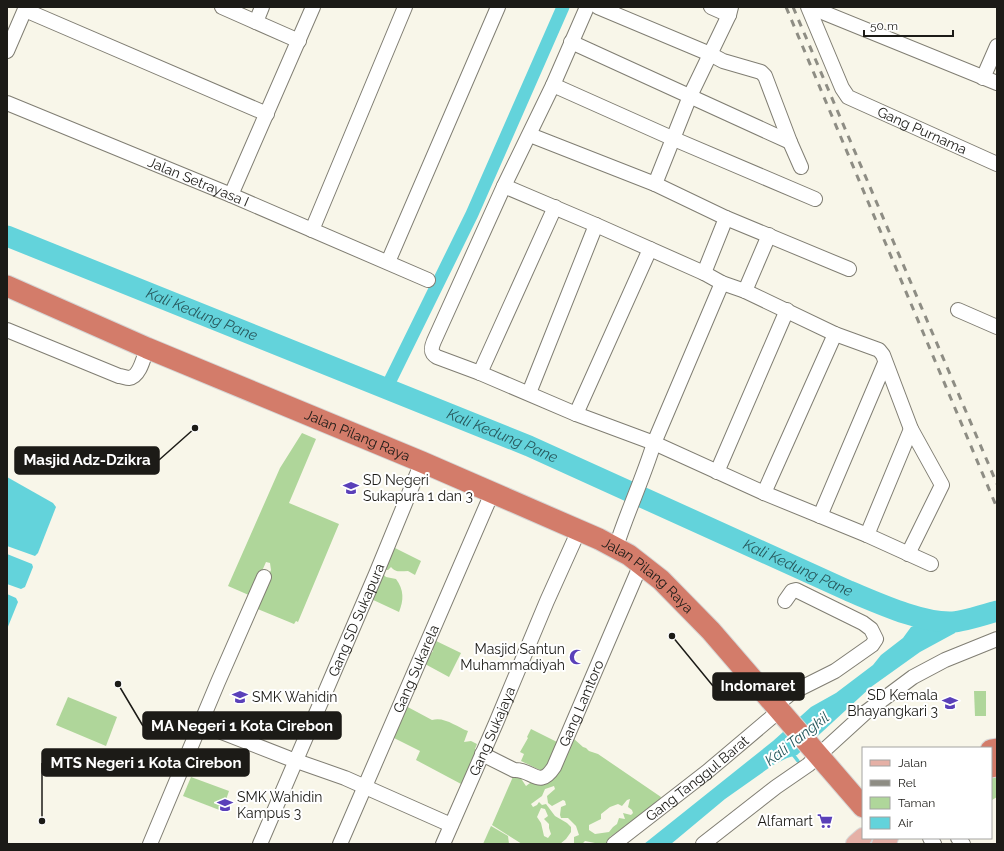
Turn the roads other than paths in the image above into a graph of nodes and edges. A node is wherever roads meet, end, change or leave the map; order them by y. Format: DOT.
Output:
graph roads {
  1 [pos="222,7"];
  2 [pos="262,7"];
  3 [pos="313,7"];
  4 [pos="406,7"];
  5 [pos="498,7"];
  6 [pos="587,7"];
  7 [pos="598,7"];
  8 [pos="710,7"];
  9 [pos="809,7"];
  10 [pos="25,8"];
  11 [pos="730,11"];
  12 [pos="256,22"];
  13 [pos="299,41"];
  14 [pos="571,42"];
  15 [pos="997,46"];
  16 [pos="7,51"];
  17 [pos="710,54"];
  18 [pos="983,78"];
  19 [pos="997,83"];
  20 [pos="553,85"];
  21 [pos="690,96"];
  22 [pos="7,103"];
  23 [pos="267,114"];
  24 [pos="530,135"];
  25 [pos="674,139"];
  26 [pos="790,142"];
  27 [pos="997,164"];
  28 [pos="801,167"];
  29 [pos="655,184"];
  30 [pos="504,186"];
  31 [pos="231,195"];
  32 [pos="815,198"];
  33 [pos="555,207"];
  34 [pos="726,218"];
  35 [pos="596,225"];
  36 [pos="312,230"];
  37 [pos="769,235"];
  38 [pos="650,249"];
  39 [pos="388,262"];
  40 [pos="849,269"];
  41 [pos="704,273"];
  42 [pos="428,280"];
  43 [pos="722,283"];
  44 [pos="7,286"];
  45 [pos="744,291"];
  46 [pos="787,310"];
  47 [pos="958,310"];
  48 [pos="997,327"];
  49 [pos="7,330"];
  50 [pos="835,334"];
  51 [pos="142,360"];
  52 [pos="885,363"];
  53 [pos="480,373"];
  54 [pos="529,393"];
  55 [pos="576,414"];
  56 [pos="911,430"];
  57 [pos="654,443"];
  58 [pos="422,462"];
  59 [pos="717,472"];
  60 [pos="492,493"];
  61 [pos="764,493"];
  62 [pos="820,516"];
  63 [pos="579,530"];
  64 [pos="867,535"];
  65 [pos="616,547"];
  66 [pos="908,554"];
  67 [pos="642,564"];
  68 [pos="930,564"];
  69 [pos="264,577"];
  70 [pos="785,601"];
  71 [pos="997,639"];
  72 [pos="779,711"];
  73 [pos="201,724"];
  74 [pos="482,754"];
  75 [pos="816,754"];
  76 [pos="295,760"];
  77 [pos="364,787"];
  78 [pos="862,806"];
  79 [pos="451,825"];
  80 [pos="150,844"];
  81 [pos="260,844"];
  82 [pos="340,844"];
  83 [pos="443,844"];
  84 [pos="614,844"];
  85 [pos="703,844"];
  1 -- 12 [label="street"];
  2 -- 12 [label="street"];
  3 -- 13 [label="street"];
  4 -- 36 [label="street"];
  5 -- 39 [label="street"];
  6 -- 14 [label="street"];
  7 -- 17 [label="street"];
  8 -- 11 [label="street"];
  9 -- 18 [label="street"];
  9 -- 27 [label="street, Gang Purnama"];
  10 -- 16 [label="street"];
  10 -- 23 [label="street"];
  11 -- 17 [label="street"];
  12 -- 13 [label="street"];
  13 -- 23 [label="street"];
  14 -- 20 [label="street"];
  14 -- 21 [label="street"];
  15 -- 18 [label="street"];
  17 -- 21 [label="street"];
  17 -- 26 [label="street"];
  18 -- 19 [label="street"];
  20 -- 24 [label="street"];
  20 -- 25 [label="street"];
  21 -- 25 [label="street"];
  21 -- 26 [label="street"];
  22 -- 31 [label="street, Jalan Setrayasa I"];
  23 -- 31 [label="street"];
  24 -- 29 [label="street"];
  24 -- 30 [label="street"];
  25 -- 29 [label="street"];
  25 -- 32 [label="street"];
  26 -- 28 [label="street"];
  29 -- 34 [label="street"];
  30 -- 33 [label="street"];
  30 -- 53 [label="street"];
  31 -- 36 [label="street, Jalan Setrayasa I"];
  33 -- 35 [label="street"];
  33 -- 53 [label="street"];
  34 -- 37 [label="street"];
  34 -- 41 [label="street"];
  35 -- 38 [label="street"];
  35 -- 54 [label="street"];
  36 -- 39 [label="street, Jalan Setrayasa I"];
  37 -- 40 [label="street"];
  37 -- 45 [label="street"];
  38 -- 41 [label="street"];
  38 -- 55 [label="street"];
  39 -- 42 [label="street, Jalan Setrayasa I"];
  41 -- 43 [label="street"];
  43 -- 45 [label="street"];
  43 -- 57 [label="street"];
  44 -- 51 [label="highway, Jalan Pilang Raya"];
  45 -- 46 [label="street"];
  46 -- 50 [label="street"];
  46 -- 59 [label="street"];
  47 -- 48 [label="street"];
  49 -- 51 [label="street"];
  50 -- 52 [label="street"];
  50 -- 61 [label="street"];
  51 -- 58 [label="highway, Jalan Pilang Raya"];
  52 -- 56 [label="street"];
  52 -- 62 [label="street"];
  53 -- 54 [label="street"];
  54 -- 55 [label="street"];
  55 -- 57 [label="street"];
  56 -- 64 [label="street"];
  56 -- 66 [label="street"];
  57 -- 59 [label="street"];
  57 -- 65 [label="street"];
  58 -- 60 [label="highway, Jalan Pilang Raya"];
  58 -- 76 [label="street, Gang SD Sukapura"];
  59 -- 61 [label="street"];
  60 -- 63 [label="highway, Jalan Pilang Raya"];
  60 -- 77 [label="street, Gang Sukarela"];
  61 -- 62 [label="street"];
  62 -- 64 [label="street"];
  63 -- 65 [label="highway, Jalan Pilang Raya"];
  63 -- 74 [label="street, Gang Sukajaya"];
  64 -- 66 [label="street"];
  65 -- 67 [label="highway, Jalan Pilang Raya"];
  66 -- 68 [label="street"];
  67 -- 72 [label="highway, Jalan Pilang Raya"];
  67 -- 74 [label="street, Gang Lamtoro"];
  69 -- 73 [label="street"];
  70 -- 72 [label="street, Gang Tanggul Barat"];
  71 -- 75 [label="street"];
  72 -- 75 [label="highway, Jalan Pilang Raya"];
  72 -- 84 [label="street, Gang Tanggul Barat"];
  73 -- 76 [label="street"];
  73 -- 80 [label="street"];
  74 -- 79 [label="street, Gang Sukajaya"];
  75 -- 78 [label="highway, Jalan Pilang Raya"];
  75 -- 85 [label="street"];
  76 -- 77 [label="street"];
  76 -- 81 [label="street, Gang SD Sukapura"];
  77 -- 79 [label="street"];
  77 -- 82 [label="street, Gang Sukarela"];
  79 -- 83 [label="street, Gang Sukajaya"];
}
